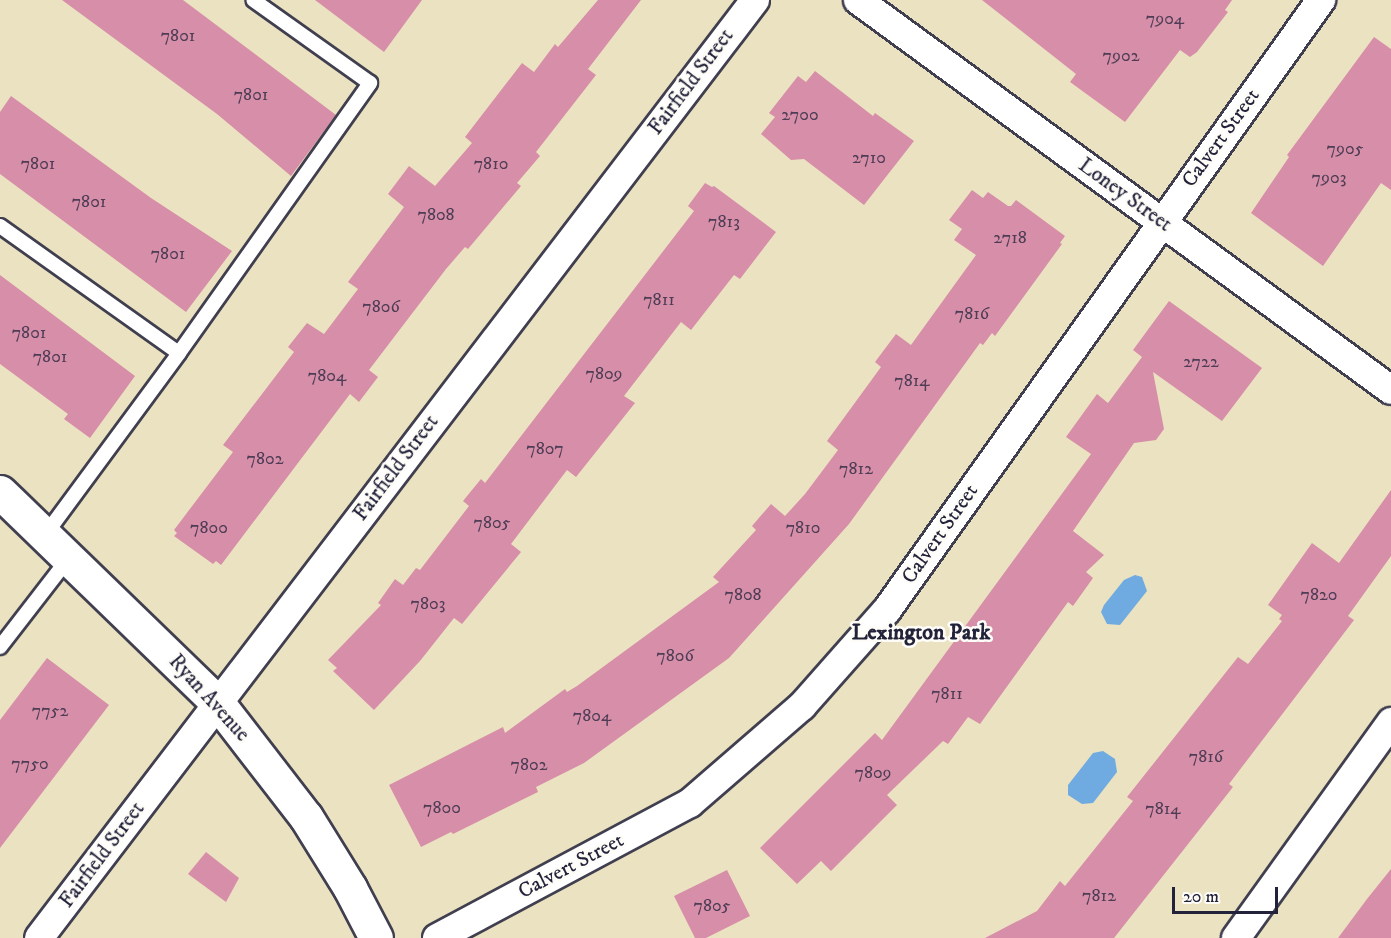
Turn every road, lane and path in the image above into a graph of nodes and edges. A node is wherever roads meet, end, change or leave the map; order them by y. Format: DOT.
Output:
graph roads {
  1 [pos="253,0"];
  2 [pos="754,0"];
  3 [pos="858,0"];
  4 [pos="1321,0"];
  5 [pos="1161,221"];
  6 [pos="0,226"];
  7 [pos="179,354"];
  8 [pos="1391,390"];
  9 [pos="0,492"];
  10 [pos="45,535"];
  11 [pos="69,558"];
  12 [pos="0,647"];
  13 [pos="217,702"];
  14 [pos="1391,722"];
  15 [pos="39,938"];
  16 [pos="376,938"];
  17 [pos="437,938"];
  18 [pos="1236,938"];
  1 -- 7 [label="lane"];
  2 -- 13 [label="street, Fairfield Street"];
  3 -- 5 [label="street, Loney Street"];
  4 -- 5 [label="street, Calvert Street"];
  5 -- 8 [label="street, Loney Street"];
  5 -- 17 [label="street, Calvert Street"];
  6 -- 7 [label="lane"];
  7 -- 10 [label="lane"];
  9 -- 10 [label="street, Ryan Avenue"];
  10 -- 11 [label="street, Ryan Avenue"];
  11 -- 12 [label="lane"];
  11 -- 13 [label="street, Ryan Avenue"];
  13 -- 15 [label="street, Fairfield Street"];
  13 -- 16 [label="street, Ryan Avenue"];
  14 -- 18 [label="street"];
}
